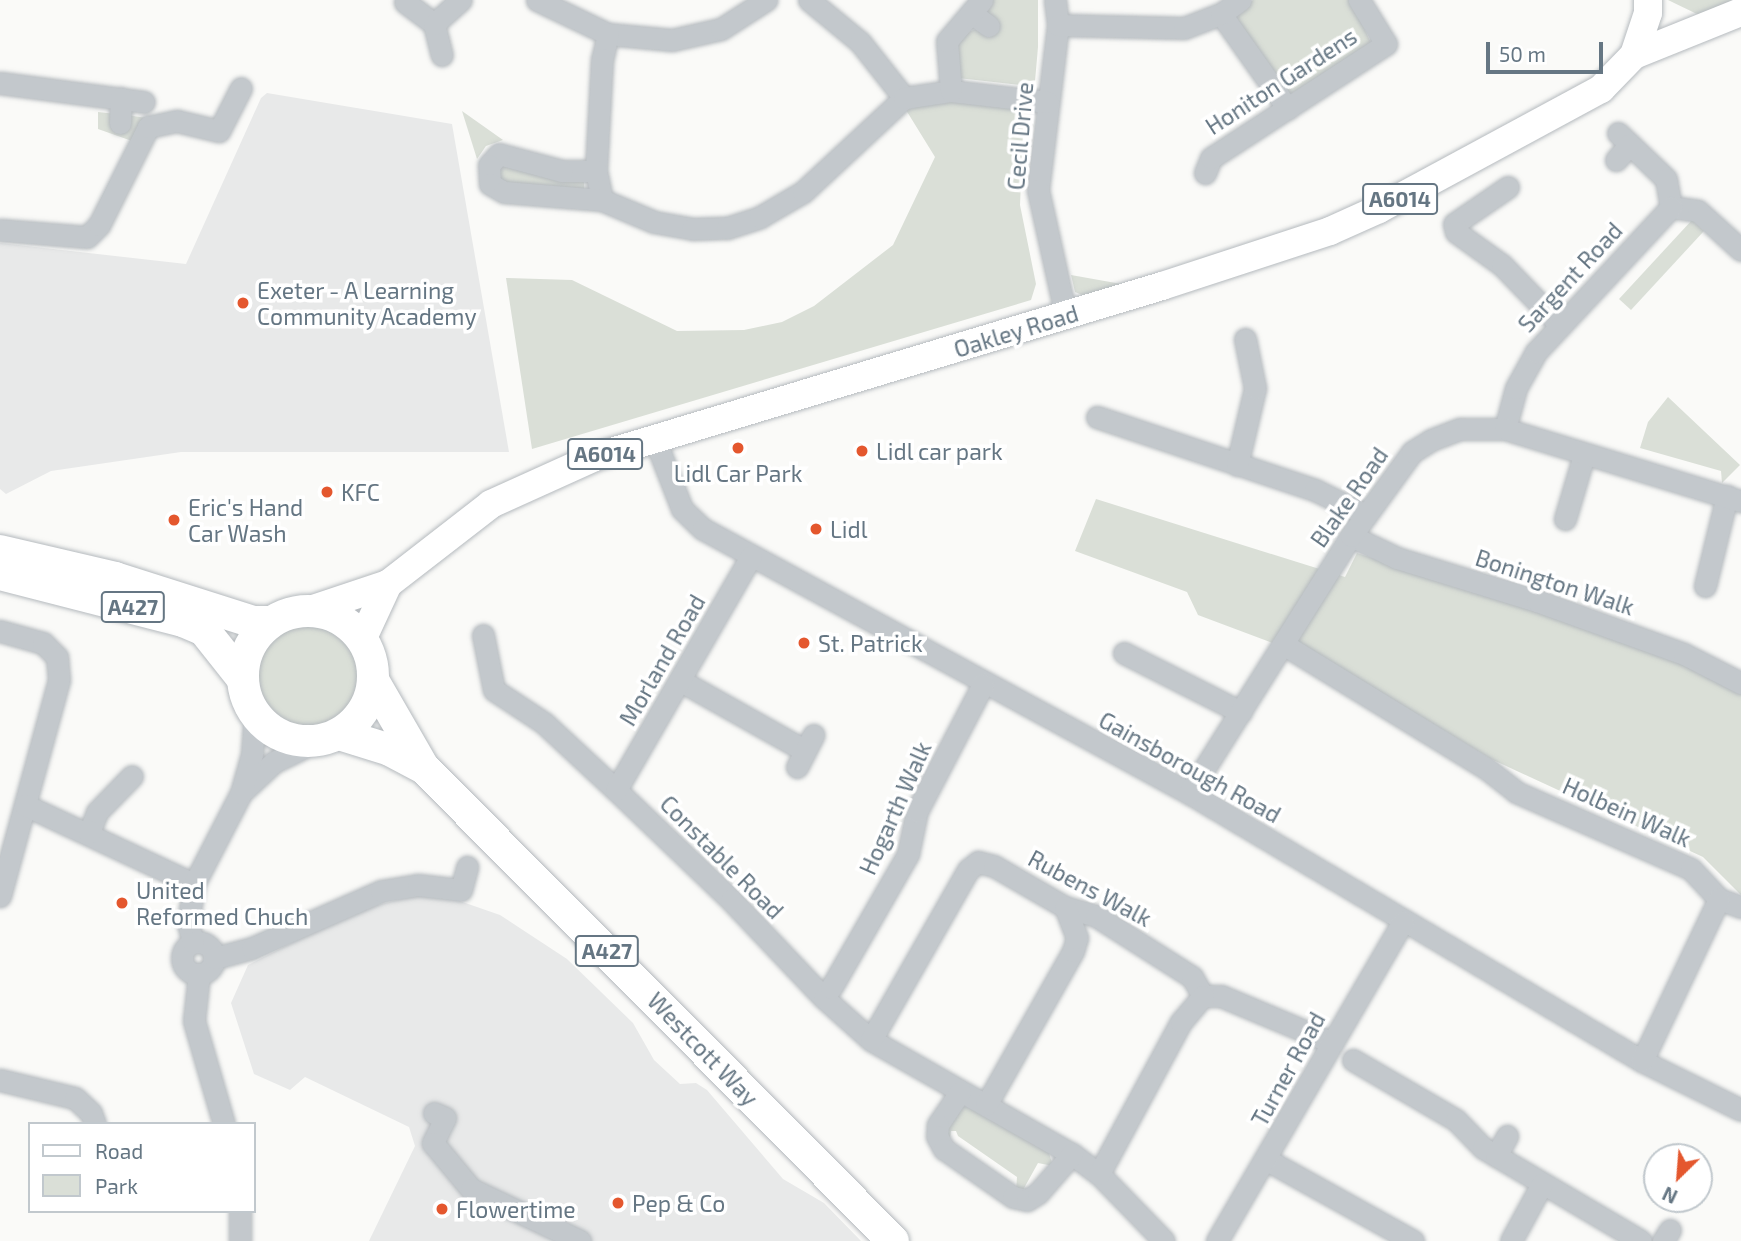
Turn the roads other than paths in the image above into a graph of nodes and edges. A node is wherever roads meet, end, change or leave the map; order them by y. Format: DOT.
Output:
graph roads {
  1 [pos="461,0"];
  2 [pos="537,0"];
  3 [pos="766,0"];
  4 [pos="809,0"];
  5 [pos="1055,0"];
  6 [pos="1240,0"];
  7 [pos="1359,0"];
  8 [pos="1648,0"];
  9 [pos="1655,0"];
  10 [pos="405,2"];
  11 [pos="976,7"];
  12 [pos="1741,12"];
  13 [pos="1221,14"];
  14 [pos="434,24"];
  15 [pos="1058,25"];
  16 [pos="989,26"];
  17 [pos="1700,26"];
  18 [pos="608,34"];
  19 [pos="442,55"];
  20 [pos="1634,55"];
  21 [pos="0,83"];
  22 [pos="241,88"];
  23 [pos="951,91"];
  24 [pos="121,98"];
  25 [pos="904,98"];
  26 [pos="144,102"];
  27 [pos="1048,102"];
  28 [pos="1288,109"];
  29 [pos="120,123"];
  30 [pos="1621,146"];
  31 [pos="597,171"];
  32 [pos="1205,173"];
  33 [pos="1508,187"];
  34 [pos="602,200"];
  35 [pos="1671,207"];
  36 [pos="0,230"];
  37 [pos="1741,250"];
  38 [pos="1066,316"];
  39 [pos="1559,324"];
  40 [pos="1240,353"];
  41 [pos="1097,416"];
  42 [pos="1505,429"];
  43 [pos="654,437"];
  44 [pos="1584,455"];
  45 [pos="1237,465"];
  46 [pos="1734,499"];
  47 [pos="1366,515"];
  48 [pos="1565,519"];
  49 [pos="1351,536"];
  50 [pos="0,551"];
  51 [pos="751,556"];
  52 [pos="0,574"];
  53 [pos="388,584"];
  54 [pos="1705,586"];
  55 [pos="310,610"];
  56 [pos="271,622"];
  57 [pos="0,631"];
  58 [pos="483,635"];
  59 [pos="363,638"];
  60 [pos="1283,643"];
  61 [pos="1124,653"];
  62 [pos="242,678"];
  63 [pos="681,681"];
  64 [pos="374,682"];
  65 [pos="1741,683"];
  66 [pos="983,684"];
  67 [pos="1241,712"];
  68 [pos="255,715"];
  69 [pos="328,737"];
  70 [pos="805,750"];
  71 [pos="424,768"];
  72 [pos="132,776"];
  73 [pos="616,790"];
  74 [pos="241,793"];
  75 [pos="1189,793"];
  76 [pos="25,805"];
  77 [pos="89,833"];
  78 [pos="467,867"];
  79 [pos="194,884"];
  80 [pos="0,896"];
  81 [pos="1719,900"];
  82 [pos="1065,907"];
  83 [pos="1741,907"];
  84 [pos="1403,922"];
  85 [pos="193,942"];
  86 [pos="215,958"];
  87 [pos="199,974"];
  88 [pos="831,988"];
  89 [pos="1203,996"];
  90 [pos="871,1040"];
  91 [pos="1333,1043"];
  92 [pos="1642,1061"];
  93 [pos="1362,1071"];
  94 [pos="0,1080"];
  95 [pos="960,1092"];
  96 [pos="986,1105"];
  97 [pos="1741,1110"];
  98 [pos="435,1120"];
  99 [pos="93,1122"];
  100 [pos="223,1122"];
  101 [pos="1507,1136"];
  102 [pos="1072,1154"];
  103 [pos="1496,1156"];
  104 [pos="1267,1160"];
  105 [pos="1099,1174"];
  106 [pos="1542,1184"];
  107 [pos="240,1213"];
  108 [pos="1389,1235"];
  109 [pos="240,1241"];
  110 [pos="580,1241"];
  111 [pos="893,1241"];
  112 [pos="1164,1241"];
  113 [pos="1217,1241"];
  114 [pos="1413,1241"];
  115 [pos="1511,1241"];
  116 [pos="1642,1241"];
  1 -- 14 [label="street"];
  2 -- 18 [label="street"];
  3 -- 18 [label="street"];
  4 -- 25 [label="street"];
  5 -- 15 [label="street, Cecil Drive"];
  6 -- 13 [label="street"];
  7 -- 28 [label="street, Honiton Gardens"];
  8 -- 20 [label="main road, Oakley Road / A6014"];
  9 -- 17 [label="main road"];
  10 -- 14 [label="street"];
  11 -- 16 [label="street"];
  11 -- 23 [label="street"];
  12 -- 17 [label="main road, Oakley Road / A6014"];
  13 -- 15 [label="street"];
  13 -- 28 [label="street"];
  14 -- 19 [label="street"];
  15 -- 27 [label="street, Cecil Drive"];
  17 -- 20 [label="main road, Oakley Road / A6014"];
  18 -- 31 [label="street"];
  20 -- 38 [label="main road, Oakley Road / A6014"];
  21 -- 24 [label="street"];
  22 -- 36 [label="street"];
  23 -- 25 [label="street"];
  23 -- 27 [label="street"];
  24 -- 26 [label="street"];
  24 -- 29 [label="street"];
  25 -- 34 [label="street"];
  27 -- 38 [label="street, Cecil Drive"];
  28 -- 32 [label="street, Honiton Gardens"];
  30 -- 35 [label="street"];
  31 -- 34 [label="street"];
  31 -- 34 [label="street"];
  33 -- 39 [label="street"];
  35 -- 37 [label="street"];
  35 -- 39 [label="street, Sargent Road"];
  38 -- 43 [label="main road, Oakley Road / A6014"];
  39 -- 42 [label="street, Sargent Road"];
  40 -- 45 [label="street"];
  41 -- 45 [label="street"];
  42 -- 44 [label="street, Blake Road"];
  42 -- 47 [label="street, Blake Road"];
  43 -- 51 [label="street, Gainsborough Road"];
  43 -- 53 [label="main road, Oakley Road / A6014"];
  44 -- 46 [label="street, Blake Road"];
  44 -- 48 [label="street"];
  45 -- 47 [label="street"];
  46 -- 54 [label="street"];
  47 -- 49 [label="street, Blake Road"];
  49 -- 60 [label="street, Blake Road"];
  49 -- 65 [label="street, Bonington Walk"];
  50 -- 56 [label="highway, A427"];
  51 -- 63 [label="street, Morland Road"];
  51 -- 66 [label="street, Gainsborough Road"];
  52 -- 62 [label="highway, A427"];
  53 -- 55 [label="main road, A6014"];
  53 -- 59 [label="main road, A6014"];
  55 -- 56 [label="highway"];
  55 -- 59 [label="highway"];
  56 -- 62 [label="highway"];
  57 -- 76 [label="street"];
  58 -- 73 [label="street, Constable Road"];
  59 -- 64 [label="highway"];
  60 -- 67 [label="street, Blake Road"];
  60 -- 81 [label="street, Holbein Walk"];
  61 -- 67 [label="street"];
  62 -- 68 [label="highway"];
  63 -- 70 [label="street"];
  63 -- 73 [label="street, Morland Road"];
  64 -- 69 [label="highway"];
  64 -- 71 [label="highway, Westcott Way / A427"];
  66 -- 75 [label="street, Gainsborough Road"];
  66 -- 88 [label="street, Hogarth Walk"];
  67 -- 75 [label="street, Blake Road"];
  68 -- 69 [label="highway"];
  68 -- 74 [label="street"];
  69 -- 71 [label="highway, Westcott Way / A427"];
  69 -- 74 [label="street"];
  71 -- 111 [label="highway, Westcott Way / A427"];
  72 -- 77 [label="street"];
  73 -- 90 [label="street, Constable Road"];
  74 -- 79 [label="street"];
  75 -- 84 [label="street, Gainsborough Road"];
  76 -- 77 [label="street"];
  76 -- 80 [label="street"];
  77 -- 79 [label="street"];
  78 -- 86 [label="street"];
  79 -- 85 [label="street"];
  81 -- 83 [label="street, Holbein Walk"];
  81 -- 92 [label="street"];
  82 -- 89 [label="street, Rubens Walk"];
  82 -- 90 [label="street, Rubens Walk"];
  82 -- 96 [label="street"];
  84 -- 91 [label="street, Turner Road"];
  84 -- 92 [label="street, Gainsborough Road"];
  85 -- 86 [label="street"];
  85 -- 87 [label="street"];
  86 -- 87 [label="street"];
  87 -- 100 [label="street"];
  89 -- 91 [label="street"];
  89 -- 105 [label="street"];
  90 -- 95 [label="street, Constable Road"];
  91 -- 104 [label="street, Turner Road"];
  92 -- 97 [label="street, Gainsborough Road"];
  93 -- 103 [label="street"];
  94 -- 99 [label="street"];
  95 -- 96 [label="street, Constable Road"];
  95 -- 102 [label="street"];
  96 -- 102 [label="street, Constable Road"];
  98 -- 110 [label="street"];
  101 -- 103 [label="street"];
  102 -- 105 [label="street, Constable Road"];
  103 -- 106 [label="street"];
  104 -- 108 [label="street"];
  104 -- 113 [label="street, Turner Road"];
  105 -- 112 [label="street, Constable Road"];
  106 -- 115 [label="street"];
  106 -- 116 [label="street"];
  107 -- 109 [label="street"];
  108 -- 114 [label="street"];
}
